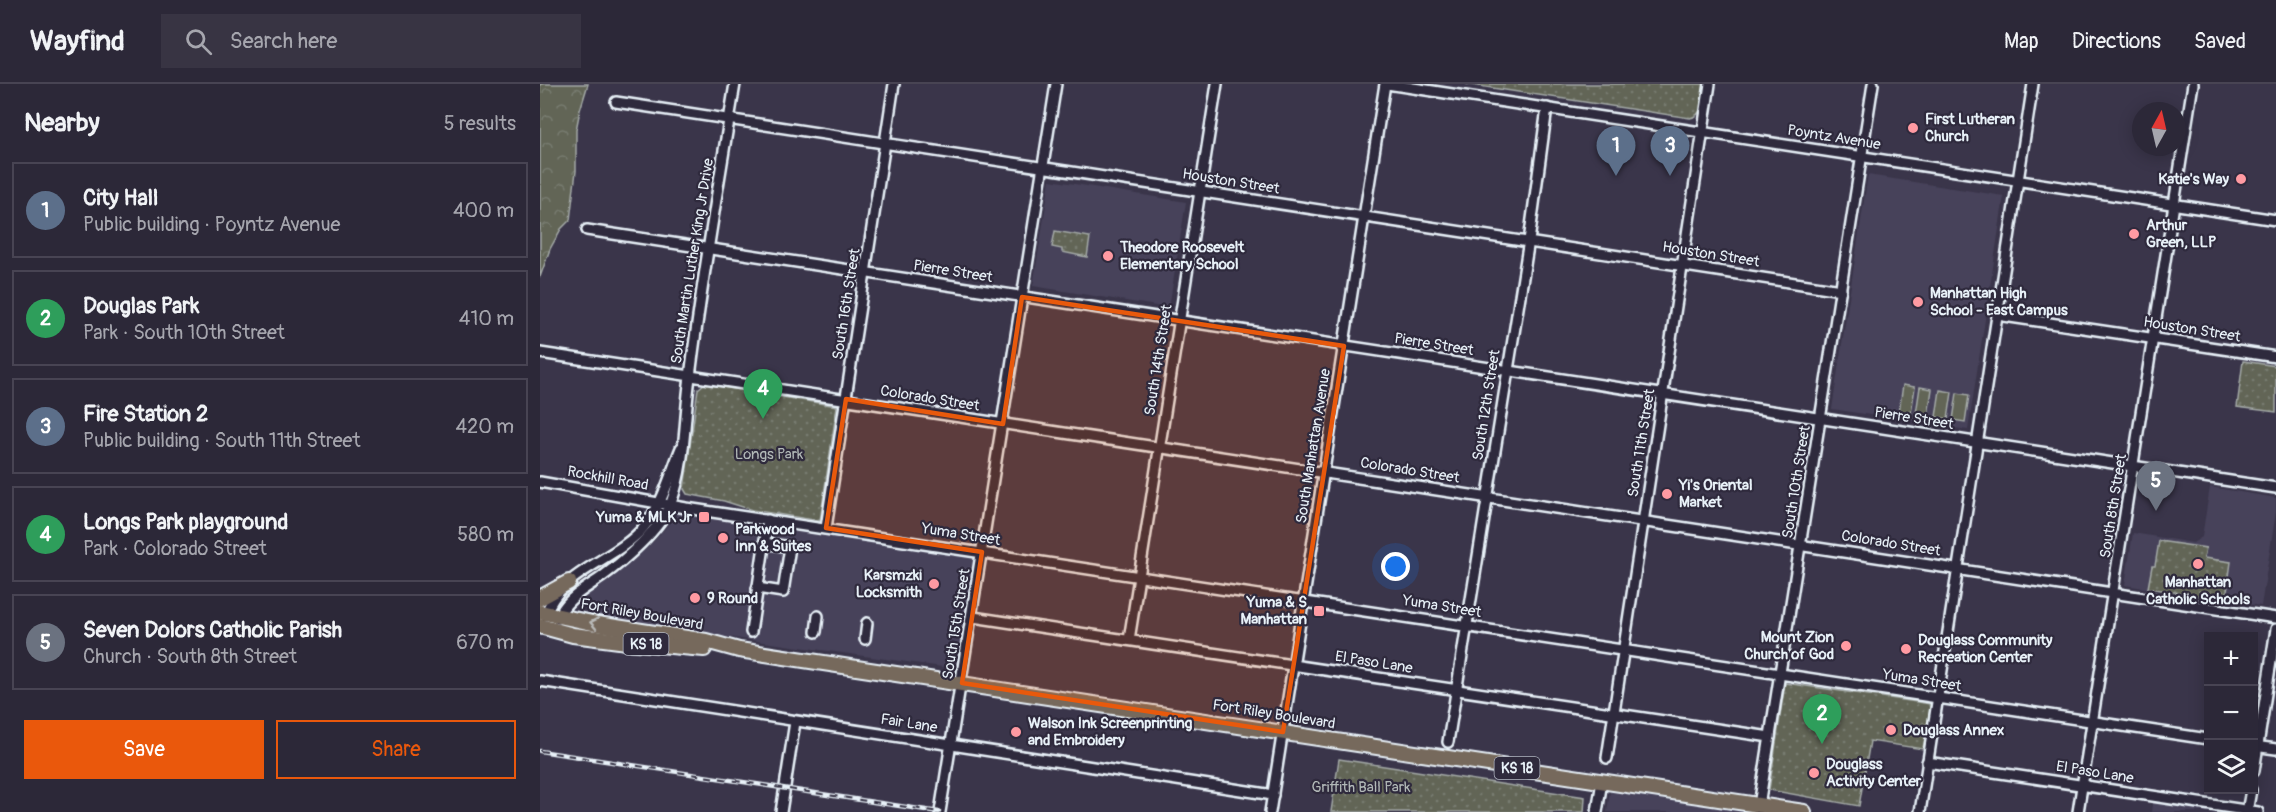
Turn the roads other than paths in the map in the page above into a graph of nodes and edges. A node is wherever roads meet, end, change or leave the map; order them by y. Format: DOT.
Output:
graph roads {
  1 [pos="735,84"];
  2 [pos="894,84"];
  3 [pos="1056,84"];
  4 [pos="1217,84"];
  5 [pos="1386,84"];
  6 [pos="1710,84"];
  7 [pos="1873,84"];
  8 [pos="2034,84"];
  9 [pos="2193,84"];
  10 [pos="616,102"];
  11 [pos="1547,108"];
  12 [pos="729,120"];
  13 [pos="1703,131"];
  14 [pos="885,143"];
  15 [pos="1863,156"];
  16 [pos="1042,167"];
  17 [pos="2019,180"];
  18 [pos="1200,191"];
  19 [pos="2174,205"];
  20 [pos="1364,216"];
  21 [pos="2276,220"];
  22 [pos="587,230"];
  23 [pos="1528,241"];
  24 [pos="710,248"];
  25 [pos="1683,265"];
  26 [pos="866,273"];
  27 [pos="1841,290"];
  28 [pos="1022,297"];
  29 [pos="1997,315"];
  30 [pos="1180,321"];
  31 [pos="2154,338"];
  32 [pos="1344,346"];
  33 [pos="540,353"];
  34 [pos="2276,357"];
  35 [pos="1507,370"];
  36 [pos="690,377"];
  37 [pos="1663,394"];
  38 [pos="846,399"];
  39 [pos="1821,418"];
  40 [pos="1003,424"];
  41 [pos="1978,442"];
  42 [pos="682,444"];
  43 [pos="1159,448"];
  44 [pos="2134,466"];
  45 [pos="1324,471"];
  46 [pos="540,482"];
  47 [pos="2276,488"];
  48 [pos="1487,497"];
  49 [pos="659,502"];
  50 [pos="670,504"];
  51 [pos="768,520"];
  52 [pos="1644,522"];
  53 [pos="826,528"];
  54 [pos="764,543"];
  55 [pos="1801,545"];
  56 [pos="982,552"];
  57 [pos="1957,569"];
  58 [pos="1139,576"];
  59 [pos="569,582"];
  60 [pos="758,588"];
  61 [pos="2114,592"];
  62 [pos="540,598"];
  63 [pos="1304,601"];
  64 [pos="818,616"];
  65 [pos="973,617"];
  66 [pos="2276,618"];
  67 [pos="547,621"];
  68 [pos="867,623"];
  69 [pos="1467,625"];
  70 [pos="2276,628"];
  71 [pos="751,632"];
  72 [pos="816,632"];
  73 [pos="865,639"];
  74 [pos="1129,640"];
  75 [pos="1624,651"];
  76 [pos="1294,664"];
  77 [pos="1780,674"];
  78 [pos="540,681"];
  79 [pos="962,683"];
  80 [pos="1456,689"];
  81 [pos="1937,698"];
  82 [pos="1614,712"];
  83 [pos="795,722"];
  84 [pos="2093,723"];
  85 [pos="1283,732"];
  86 [pos="1770,737"];
  87 [pos="2204,739"];
  88 [pos="2256,740"];
  89 [pos="1448,742"];
  90 [pos="952,745"];
  91 [pos="2258,746"];
  92 [pos="2276,749"];
  93 [pos="1607,758"];
  94 [pos="1927,762"];
  95 [pos="1602,781"];
  96 [pos="2083,784"];
  97 [pos="2250,794"];
  98 [pos="1273,795"];
  99 [pos="1758,808"];
  100 [pos="2247,811"];
  101 [pos="781,812"];
  102 [pos="940,812"];
  103 [pos="1270,812"];
  104 [pos="1597,812"];
  105 [pos="1804,812"];
  106 [pos="1920,812"];
  107 [pos="2078,812"];
  108 [pos="2258,812"];
  1 -- 12 [label="street, South Martin Luther King Jr Drive"];
  2 -- 14 [label="street, South 16th Street"];
  3 -- 16 [label="street, South 15th Street"];
  4 -- 18 [label="street, South 14th Street"];
  5 -- 11 [label="street, Poyntz Avenue"];
  5 -- 20 [label="street, South Manhattan Avenue"];
  6 -- 13 [label="street, South 11th Street"];
  7 -- 15 [label="street, South 10th Street"];
  8 -- 17 [label="street"];
  9 -- 19 [label="street, South 8th Street"];
  10 -- 12 [label="street, Houston Street"];
  11 -- 13 [label="street, Poyntz Avenue"];
  11 -- 23 [label="street, South 12th Street"];
  12 -- 14 [label="street, Houston Street"];
  12 -- 24 [label="street, South Martin Luther King Jr Drive"];
  13 -- 15 [label="street, Poyntz Avenue"];
  13 -- 25 [label="street, South 11th Street"];
  14 -- 16 [label="street, Houston Street"];
  14 -- 26 [label="street, South 16th Street"];
  15 -- 17 [label="street, Poyntz Avenue"];
  15 -- 27 [label="street, South 10th Street"];
  16 -- 18 [label="street, Houston Street"];
  16 -- 28 [label="street, South 15th Street"];
  17 -- 19 [label="street, Poyntz Avenue"];
  17 -- 29 [label="street"];
  18 -- 20 [label="street, Houston Street"];
  18 -- 30 [label="street, South 14th Street"];
  19 -- 21 [label="street, Poyntz Avenue"];
  19 -- 31 [label="street, South 8th Street"];
  20 -- 23 [label="street, Houston Street"];
  20 -- 32 [label="street, South Manhattan Avenue"];
  22 -- 24 [label="street, Pierre Street"];
  23 -- 25 [label="street, Houston Street"];
  23 -- 35 [label="street, South 12th Street"];
  24 -- 26 [label="street, Pierre Street"];
  24 -- 36 [label="street, South Martin Luther King Jr Drive"];
  25 -- 27 [label="street, Houston Street"];
  25 -- 37 [label="street, South 11th Street"];
  26 -- 28 [label="street, Pierre Street"];
  26 -- 38 [label="street, South 16th Street"];
  27 -- 39 [label="street, South 10th Street"];
  28 -- 30 [label="street, Pierre Street"];
  28 -- 40 [label="street, South 15th Street"];
  29 -- 31 [label="street, Houston Street"];
  29 -- 41 [label="street"];
  30 -- 32 [label="street, Pierre Street"];
  30 -- 43 [label="street, South 14th Street"];
  31 -- 34 [label="street, Houston Street"];
  31 -- 44 [label="street, South 8th Street"];
  32 -- 35 [label="street, Pierre Street"];
  32 -- 45 [label="street, South Manhattan Avenue"];
  33 -- 36 [label="street, Colorado Street"];
  35 -- 37 [label="street, Pierre Street"];
  35 -- 48 [label="street, South 12th Street"];
  36 -- 38 [label="street, Colorado Street"];
  36 -- 42 [label="street, South Martin Luther King Jr Drive"];
  37 -- 39 [label="street, Pierre Street"];
  37 -- 52 [label="street, South 11th Street"];
  38 -- 40 [label="street, Colorado Street"];
  38 -- 53 [label="street, South 16th Street"];
  39 -- 41 [label="street, Pierre Street"];
  39 -- 55 [label="street, South 10th Street"];
  40 -- 43 [label="street, Colorado Street"];
  40 -- 56 [label="street, South 15th Street"];
  41 -- 44 [label="street, Pierre Street"];
  41 -- 57 [label="street"];
  42 -- 49 [label="street, South Martin Luther King Jr Drive"];
  42 -- 50 [label="street, South Martin Luther King Jr Drive"];
  43 -- 45 [label="street, Colorado Street"];
  43 -- 58 [label="street, South 14th Street"];
  44 -- 47 [label="street, Pierre Street"];
  44 -- 61 [label="street, South 8th Street"];
  45 -- 48 [label="street, Colorado Street"];
  45 -- 63 [label="street, South Manhattan Avenue"];
  46 -- 49 [label="street, Rockhill Road"];
  48 -- 52 [label="street, Colorado Street"];
  48 -- 69 [label="street, South 12th Street"];
  49 -- 50 [label="street, Rockhill Road"];
  49 -- 59 [label="street, South Martin Luther King Jr Drive"];
  50 -- 51 [label="street, Yuma Street"];
  50 -- 67 [label="street, South Martin Luther King Jr Drive"];
  51 -- 53 [label="street, Yuma Street"];
  51 -- 54 [label="street"];
  52 -- 55 [label="street, Colorado Street"];
  52 -- 75 [label="street, South 11th Street"];
  53 -- 56 [label="street, Yuma Street"];
  54 -- 60 [label="street"];
  54 -- 60 [label="street"];
  55 -- 57 [label="street, Colorado Street"];
  55 -- 77 [label="street, South 10th Street"];
  56 -- 58 [label="street, Yuma Street"];
  56 -- 65 [label="street, South 15th Street"];
  57 -- 61 [label="street, Colorado Street"];
  57 -- 81 [label="street"];
  58 -- 63 [label="street, Yuma Street"];
  58 -- 74 [label="street, South 14th Street"];
  59 -- 62 [label="highway"];
  59 -- 67 [label="street, South Martin Luther King Jr Drive"];
  60 -- 71 [label="street"];
  61 -- 66 [label="street, Colorado Street"];
  61 -- 84 [label="street, South 8th Street"];
  63 -- 69 [label="street, Yuma Street"];
  63 -- 76 [label="street, South Manhattan Avenue"];
  64 -- 72 [label="street"];
  65 -- 74 [label="street, El Paso Lane"];
  65 -- 79 [label="street, South 15th Street"];
  67 -- 79 [label="highway, Fort Riley Boulevard / KS 18"];
  68 -- 73 [label="street"];
  69 -- 75 [label="street, Yuma Street"];
  69 -- 80 [label="street, South 12th Street"];
  70 -- 88 [label="street"];
  74 -- 76 [label="street, El Paso Lane"];
  75 -- 77 [label="street, Yuma Street"];
  75 -- 82 [label="street, South 11th Street"];
  76 -- 80 [label="street, El Paso Lane"];
  76 -- 85 [label="street, South Manhattan Avenue"];
  77 -- 81 [label="street, Yuma Street"];
  77 -- 86 [label="street, South 10th Street"];
  78 -- 83 [label="street, Fair Lane"];
  79 -- 85 [label="highway, Fort Riley Boulevard / KS 18"];
  79 -- 90 [label="street, South 15th Street"];
  80 -- 82 [label="street, El Paso Lane"];
  80 -- 89 [label="street, South 12th Street"];
  81 -- 84 [label="street, Yuma Street"];
  81 -- 94 [label="street"];
  82 -- 86 [label="street, El Paso Lane"];
  82 -- 93 [label="street, South 11th Street"];
  83 -- 90 [label="street, Fair Lane"];
  83 -- 101 [label="street"];
  84 -- 87 [label="street, Yuma Street"];
  84 -- 96 [label="street, South 8th Street"];
  85 -- 95 [label="highway, Fort Riley Boulevard / KS 18"];
  85 -- 98 [label="street, South Manhattan Avenue"];
  86 -- 99 [label="street, South 10th Street"];
  90 -- 98 [label="street, Fair Lane"];
  90 -- 102 [label="street, South 15th Street"];
  91 -- 92 [label="street"];
  94 -- 96 [label="street, El Paso Lane"];
  94 -- 106 [label="street"];
  95 -- 99 [label="highway, Fort Riley Boulevard / KS 18"];
  95 -- 104 [label="street"];
  96 -- 100 [label="street, El Paso Lane"];
  96 -- 107 [label="street, South 8th Street"];
  97 -- 100 [label="street"];
  98 -- 103 [label="street, South Manhattan Avenue"];
  99 -- 105 [label="highway, Fort Riley Boulevard / KS 18"];
  100 -- 108 [label="street, El Paso Lane"];
}
